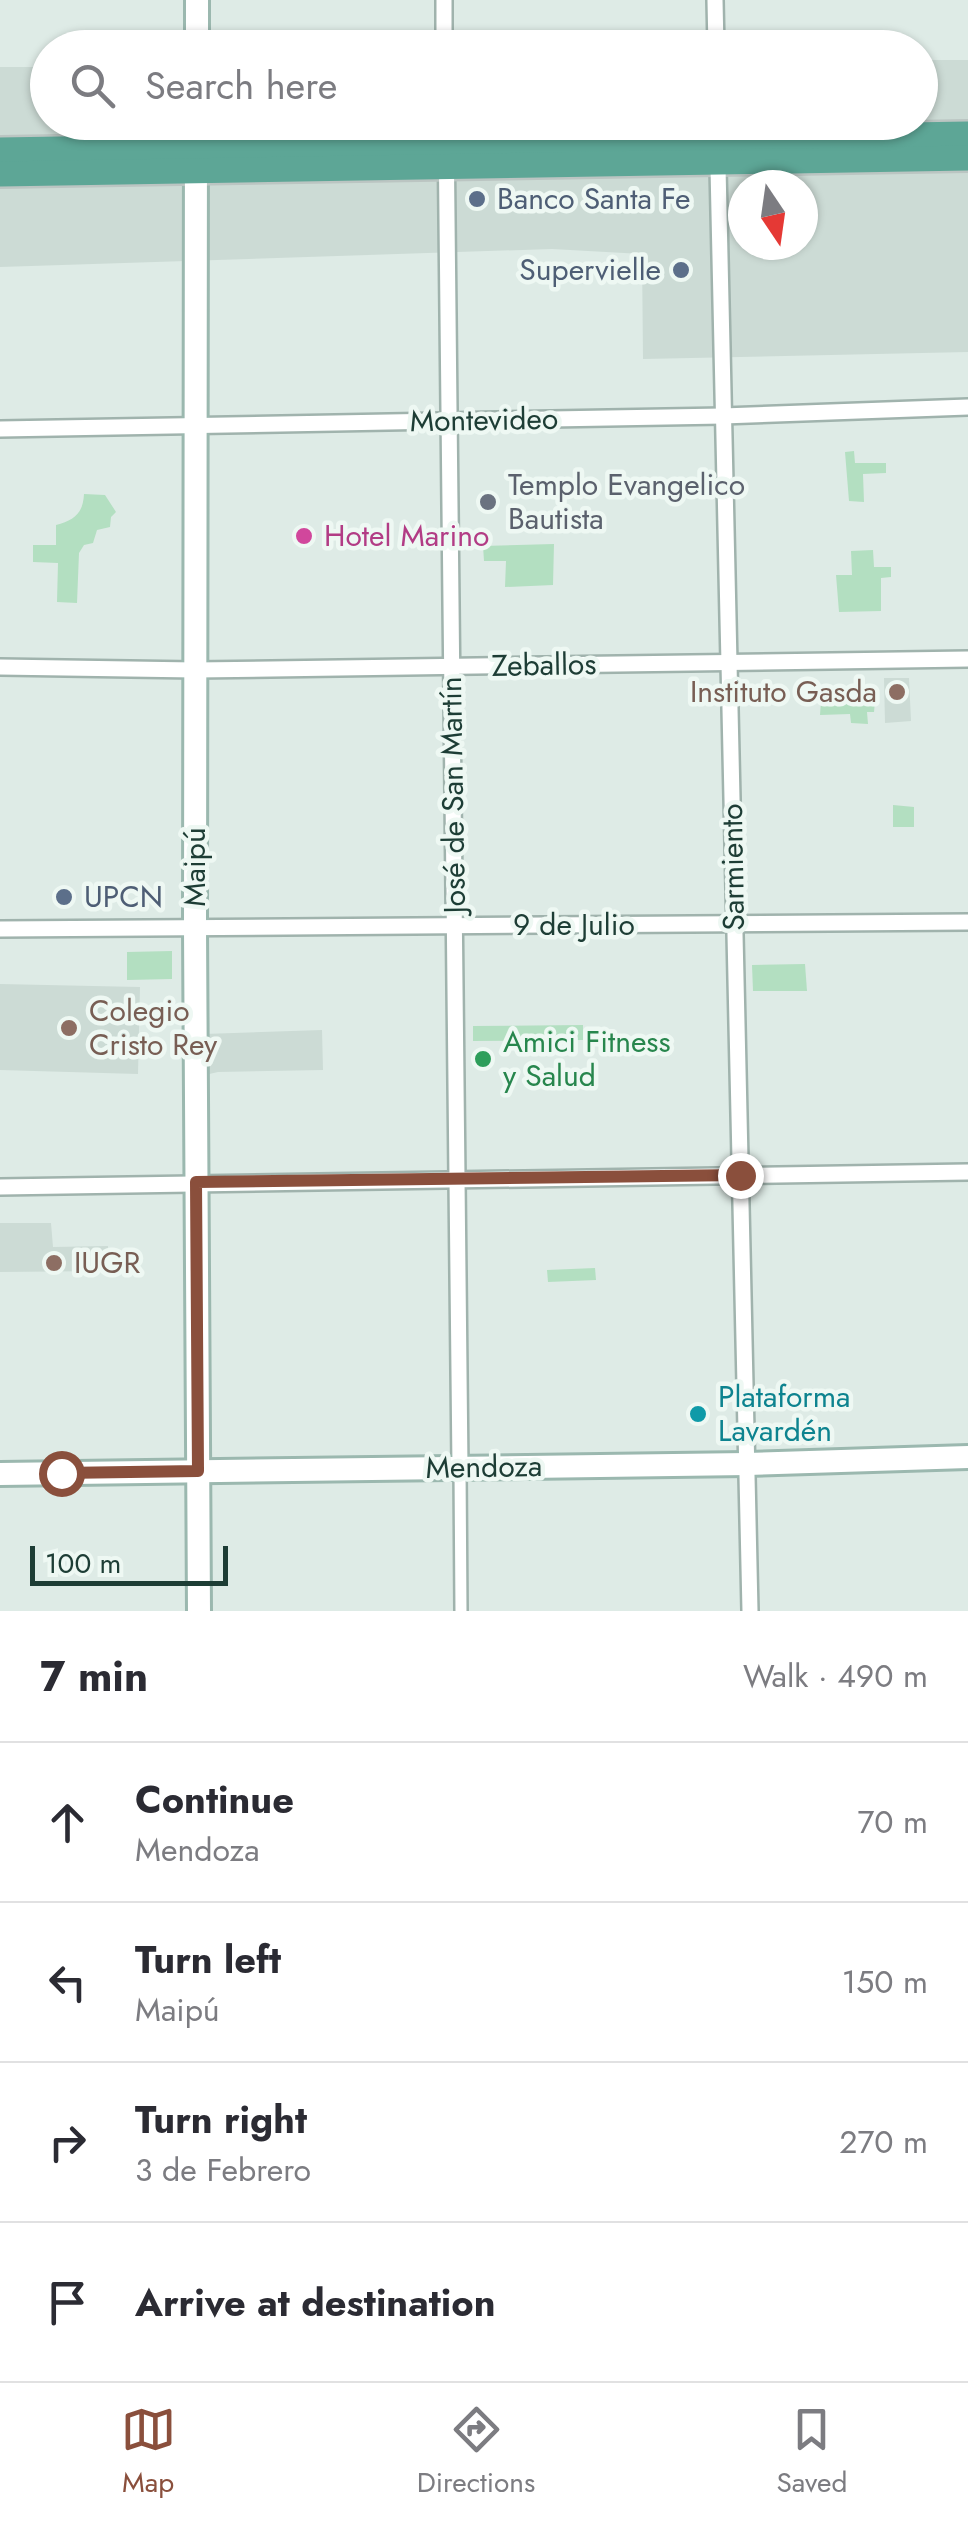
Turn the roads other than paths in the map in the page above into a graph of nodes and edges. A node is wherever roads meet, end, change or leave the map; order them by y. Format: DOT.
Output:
graph roads {
  1 [pos="197,0"];
  2 [pos="444,0"];
  3 [pos="715,0"];
  4 [pos="196,30"];
  5 [pos="444,30"];
  6 [pos="716,30"];
  7 [pos="968,134"];
  8 [pos="938,135"];
  9 [pos="753,140"];
  10 [pos="717,141"];
  11 [pos="446,144"];
  12 [pos="197,147"];
  13 [pos="0,150"];
  14 [pos="968,158"];
  15 [pos="0,174"];
  16 [pos="968,408"];
  17 [pos="723,416"];
  18 [pos="449,421"];
  19 [pos="196,426"];
  20 [pos="0,430"];
  21 [pos="968,659"];
  22 [pos="729,662"];
  23 [pos="452,666"];
  24 [pos="0,667"];
  25 [pos="195,670"];
  26 [pos="968,922"];
  27 [pos="734,924"];
  28 [pos="454,926"];
  29 [pos="195,928"];
  30 [pos="0,930"];
  31 [pos="968,1172"];
  32 [pos="740,1175"];
  33 [pos="457,1179"];
  34 [pos="196,1182"];
  35 [pos="0,1187"];
  36 [pos="968,1457"];
  37 [pos="747,1464"];
  38 [pos="460,1468"];
  39 [pos="198,1471"];
  40 [pos="0,1474"];
  41 [pos="199,1611"];
  42 [pos="461,1611"];
  43 [pos="750,1611"];
  1 -- 4 [label="main road"];
  2 -- 5 [label="street"];
  3 -- 6 [label="street"];
  7 -- 8 [label="main road"];
  9 -- 10 [label="main road"];
  10 -- 11 [label="main road"];
  10 -- 14 [label="main road"];
  10 -- 17 [label="street, Sarmiento"];
  11 -- 12 [label="main road"];
  11 -- 18 [label="street, José de San Martín"];
  12 -- 13 [label="main road"];
  12 -- 15 [label="main road"];
  12 -- 19 [label="main road, Maipú"];
  16 -- 17 [label="street, Montevideo"];
  17 -- 18 [label="street, Montevideo"];
  17 -- 22 [label="street, Sarmiento"];
  18 -- 19 [label="street, Montevideo"];
  18 -- 23 [label="street, José de San Martín"];
  19 -- 20 [label="street, Montevideo"];
  19 -- 25 [label="main road, Maipú"];
  21 -- 22 [label="street, Zeballos"];
  22 -- 23 [label="street, Zeballos"];
  22 -- 27 [label="street, Sarmiento"];
  23 -- 25 [label="street, Zeballos"];
  23 -- 28 [label="street, José de San Martín"];
  24 -- 25 [label="street, Zeballos"];
  25 -- 29 [label="main road, Maipú"];
  26 -- 27 [label="street, 9 de Julio"];
  27 -- 28 [label="street, 9 de Julio"];
  27 -- 32 [label="street, Sarmiento"];
  28 -- 29 [label="street, 9 de Julio"];
  28 -- 33 [label="street, José de San Martín"];
  29 -- 30 [label="street, 9 de Julio"];
  29 -- 34 [label="main road, Maipú"];
  31 -- 32 [label="street"];
  32 -- 33 [label="street"];
  32 -- 37 [label="street, Sarmiento"];
  33 -- 34 [label="street"];
  33 -- 38 [label="street, José de San Martín"];
  34 -- 35 [label="street"];
  34 -- 39 [label="main road, Maipú"];
  36 -- 37 [label="main road, Mendoza"];
  37 -- 38 [label="main road, Mendoza"];
  37 -- 43 [label="street, Sarmiento"];
  38 -- 39 [label="main road, Mendoza"];
  38 -- 42 [label="street"];
  39 -- 40 [label="main road, Mendoza"];
  39 -- 41 [label="main road, Maipú"];
}
